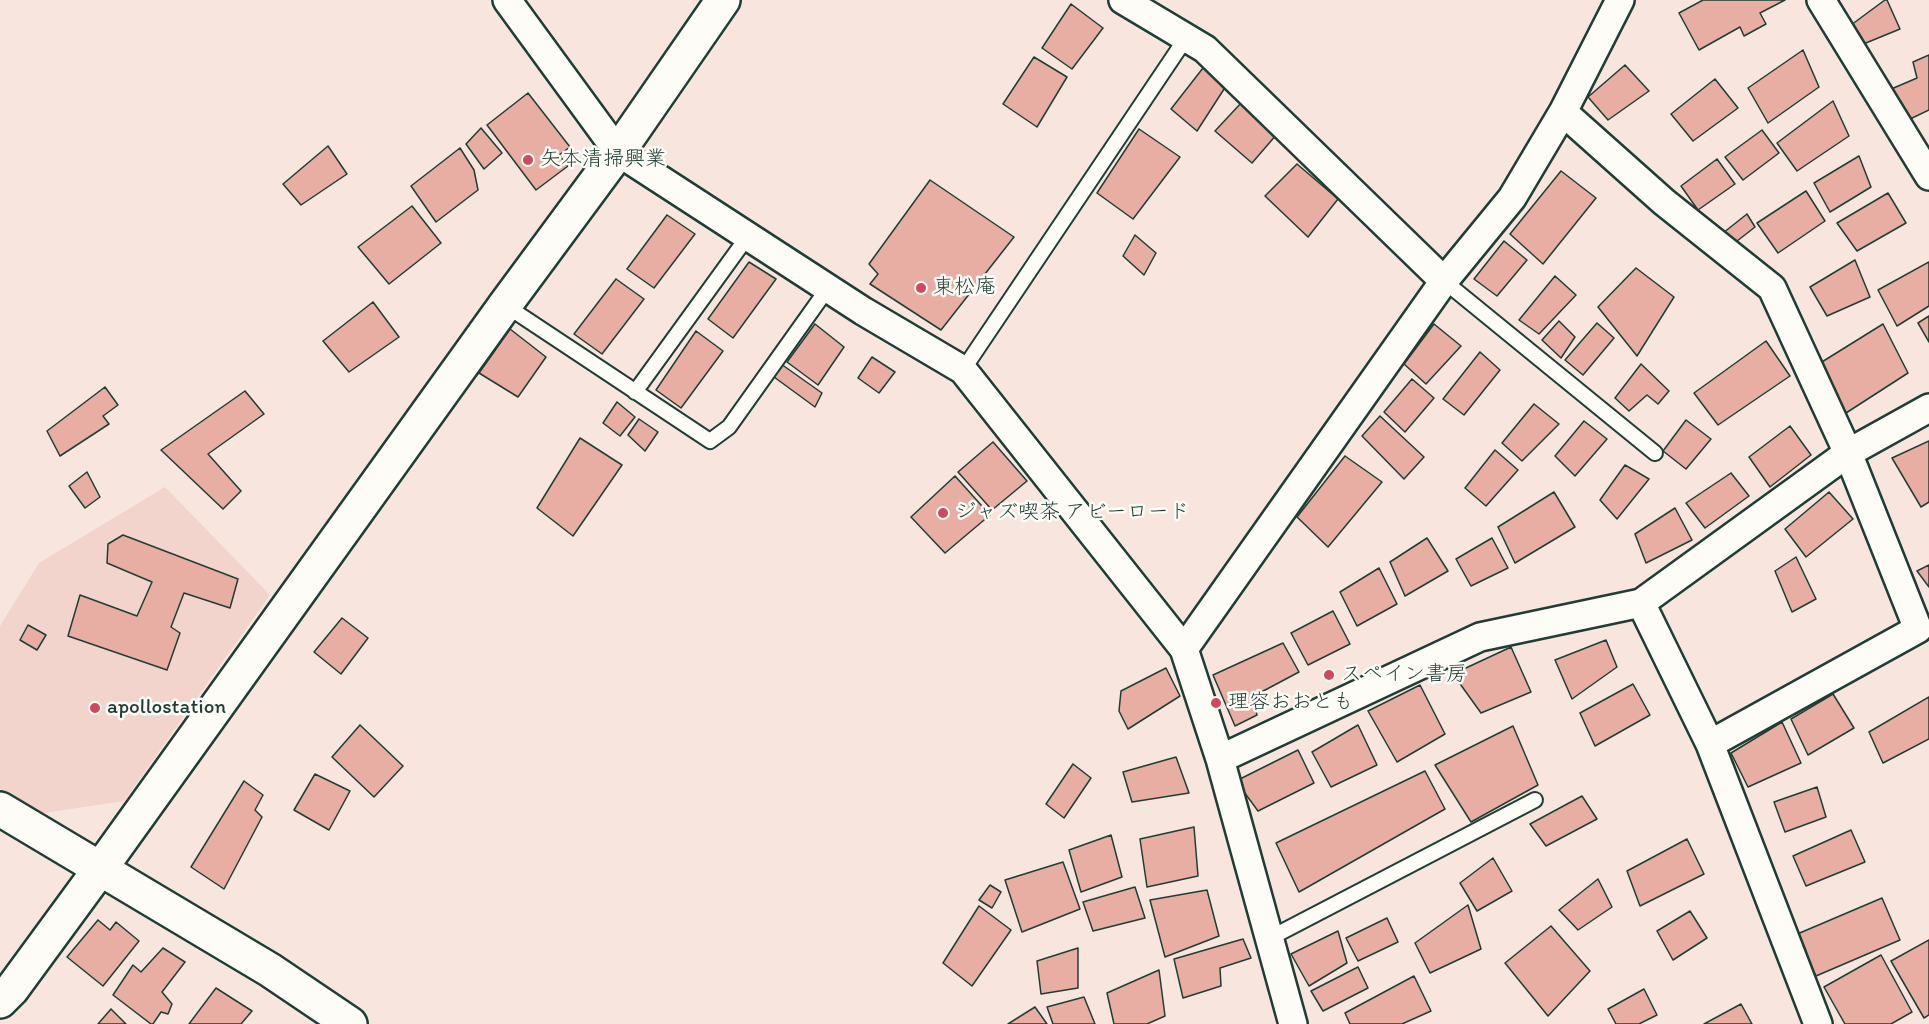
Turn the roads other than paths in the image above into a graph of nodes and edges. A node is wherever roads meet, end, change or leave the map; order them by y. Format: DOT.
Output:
graph roads {
  1 [pos="507,0"];
  2 [pos="723,0"];
  3 [pos="1123,0"];
  4 [pos="1620,0"];
  5 [pos="1821,0"];
  6 [pos="1186,38"];
  7 [pos="1563,112"];
  8 [pos="618,152"];
  9 [pos="1929,176"];
  10 [pos="748,236"];
  11 [pos="1444,281"];
  12 [pos="828,288"];
  13 [pos="505,305"];
  14 [pos="963,370"];
  15 [pos="635,392"];
  16 [pos="1929,408"];
  17 [pos="1655,453"];
  18 [pos="1848,453"];
  19 [pos="1641,603"];
  20 [pos="1184,649"];
  21 [pos="1710,744"];
  22 [pos="1220,759"];
  23 [pos="1535,800"];
  24 [pos="0,809"];
  25 [pos="100,869"];
  26 [pos="1270,938"];
  27 [pos="0,1002"];
  28 [pos="350,1024"];
  29 [pos="1293,1024"];
  30 [pos="1818,1024"];
  1 -- 8 [label="street"];
  2 -- 8 [label="street"];
  3 -- 6 [label="street"];
  4 -- 7 [label="street"];
  5 -- 9 [label="street"];
  6 -- 11 [label="street"];
  6 -- 14 [label="lane"];
  7 -- 11 [label="street"];
  7 -- 18 [label="street"];
  8 -- 10 [label="street"];
  8 -- 13 [label="street"];
  10 -- 12 [label="street"];
  10 -- 15 [label="lane"];
  11 -- 17 [label="lane"];
  11 -- 20 [label="street"];
  12 -- 14 [label="street"];
  12 -- 15 [label="lane"];
  13 -- 15 [label="lane"];
  13 -- 25 [label="street"];
  14 -- 20 [label="street"];
  16 -- 18 [label="street"];
  18 -- 19 [label="street"];
  18 -- 21 [label="street"];
  19 -- 21 [label="street"];
  19 -- 22 [label="street"];
  20 -- 22 [label="street"];
  21 -- 30 [label="street"];
  22 -- 26 [label="street"];
  23 -- 26 [label="lane"];
  24 -- 25 [label="street"];
  25 -- 27 [label="street"];
  25 -- 28 [label="street"];
  26 -- 29 [label="street"];
}
